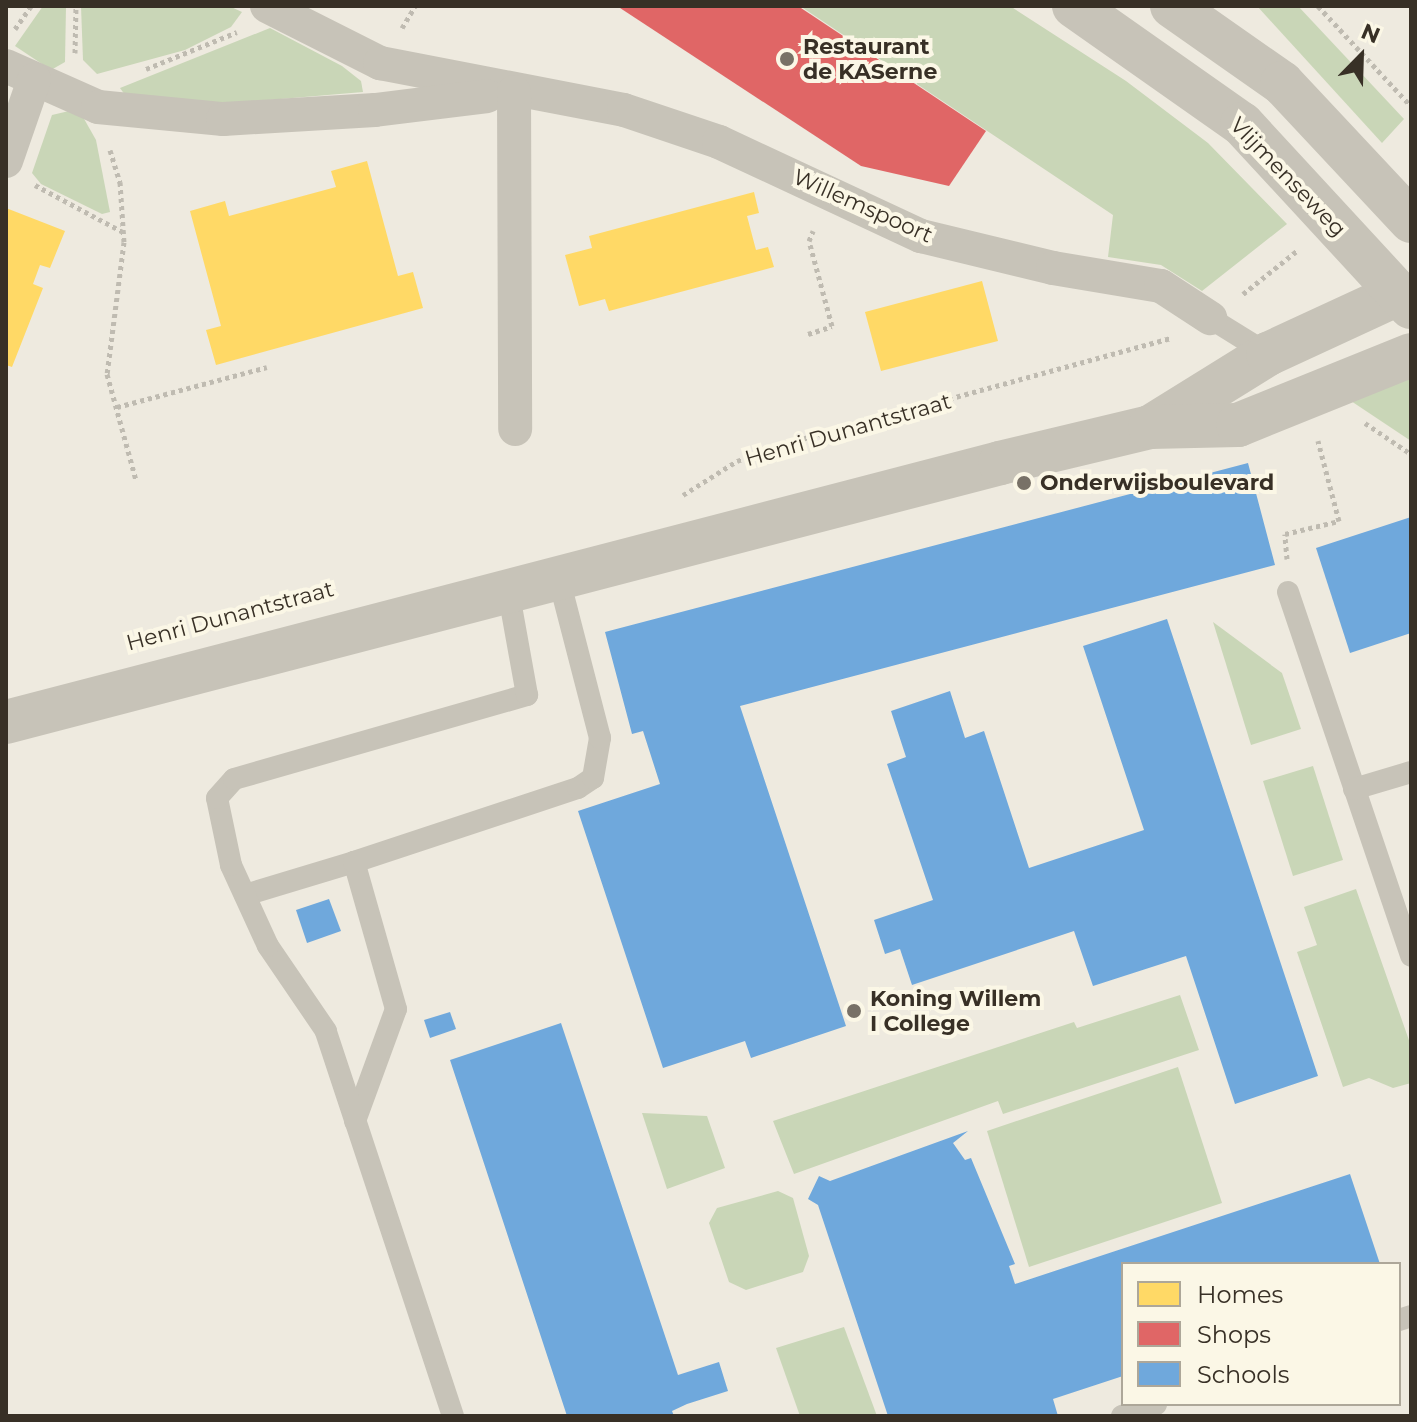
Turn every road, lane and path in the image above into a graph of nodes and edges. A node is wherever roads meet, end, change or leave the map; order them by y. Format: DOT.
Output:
graph roads {
  1 [pos="1074,6"];
  2 [pos="1172,6"];
  3 [pos="1318,6"];
  4 [pos="274,10"];
  5 [pos="380,63"];
  6 [pos="20,73"];
  7 [pos="514,92"];
  8 [pos="87,103"];
  9 [pos="1411,106"];
  10 [pos="375,110"];
  11 [pos="6,161"];
  12 [pos="32,184"];
  13 [pos="829,193"];
  14 [pos="1332,220"];
  15 [pos="1411,221"];
  16 [pos="123,232"];
  17 [pos="1407,296"];
  18 [pos="1210,318"];
  19 [pos="808,334"];
  20 [pos="1268,354"];
  21 [pos="1411,355"];
  22 [pos="267,367"];
  23 [pos="117,407"];
  24 [pos="1150,427"];
  25 [pos="515,429"];
  26 [pos="1314,430"];
  27 [pos="136,480"];
  28 [pos="669,499"];
  29 [pos="558,576"];
  30 [pos="508,589"];
  31 [pos="1288,592"];
  32 [pos="6,722"];
  33 [pos="1411,772"];
  34 [pos="1354,789"];
  35 [pos="354,862"];
  36 [pos="245,895"];
  37 [pos="1411,956"];
  38 [pos="355,1121"];
  39 [pos="1150,1406"];
  40 [pos="453,1416"];
  41 [pos="1122,1416"];
  1 -- 14 [label="street, Vlijmenseweg"];
  2 -- 15 [label="street"];
  3 -- 9 [label="path"];
  4 -- 5 [label="street, Willemspoort"];
  4 -- 8 [label="path"];
  5 -- 7 [label="street, Willemspoort"];
  5 -- 10 [label="street"];
  6 -- 8 [label="street, Willemspoort"];
  6 -- 11 [label="street, Willemspoort"];
  7 -- 10 [label="street, Willemspoort"];
  7 -- 13 [label="street, Willemspoort"];
  7 -- 25 [label="street"];
  8 -- 10 [label="street, Willemspoort"];
  8 -- 16 [label="path"];
  12 -- 16 [label="path"];
  13 -- 18 [label="street, Willemspoort"];
  13 -- 19 [label="path"];
  14 -- 17 [label="street, Vlijmenseweg"];
  14 -- 18 [label="path, Henri Dunantstraat"];
  16 -- 23 [label="path"];
  17 -- 20 [label="street, Henri Dunantstraat"];
  18 -- 20 [label="lane"];
  18 -- 28 [label="path, Henri Dunantstraat"];
  20 -- 24 [label="street, Henri Dunantstraat"];
  21 -- 24 [label="street, Henri Dunantstraat"];
  22 -- 23 [label="path"];
  23 -- 27 [label="path"];
  24 -- 29 [label="street, Henri Dunantstraat"];
  26 -- 31 [label="path"];
  29 -- 30 [label="street, Henri Dunantstraat"];
  29 -- 35 [label="lane"];
  30 -- 32 [label="street, Henri Dunantstraat"];
  30 -- 36 [label="lane"];
  31 -- 34 [label="lane"];
  33 -- 34 [label="lane"];
  34 -- 37 [label="lane"];
  35 -- 36 [label="lane"];
  35 -- 38 [label="lane"];
  36 -- 38 [label="lane"];
  38 -- 40 [label="lane"];
  39 -- 41 [label="lane"];
}
